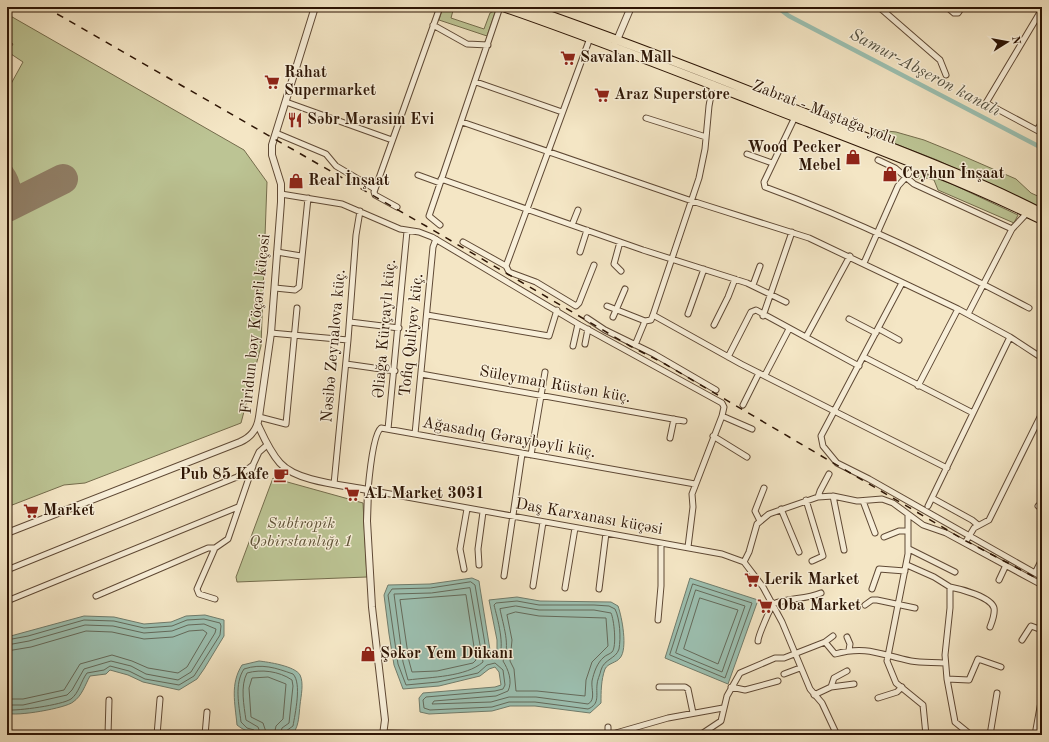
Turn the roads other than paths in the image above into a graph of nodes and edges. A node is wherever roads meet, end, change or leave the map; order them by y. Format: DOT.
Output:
graph roads {
  1 [pos="315,7"];
  2 [pos="440,7"];
  3 [pos="502,7"];
  4 [pos="526,7"];
  5 [pos="631,7"];
  6 [pos="879,7"];
  7 [pos="947,7"];
  8 [pos="962,7"];
  9 [pos="1042,10"];
  10 [pos="433,25"];
  11 [pos="590,38"];
  12 [pos="616,43"];
  13 [pos="488,45"];
  14 [pos="946,75"];
  15 [pos="476,82"];
  16 [pos="713,84"];
  17 [pos="286,102"];
  18 [pos="562,112"];
  19 [pos="795,117"];
  20 [pos="646,118"];
  21 [pos="462,122"];
  22 [pos="1042,122"];
  23 [pos="1039,131"];
  24 [pos="276,133"];
  25 [pos="706,137"];
  26 [pos="392,140"];
  27 [pos="547,152"];
  28 [pos="747,154"];
  29 [pos="878,160"];
  30 [pos="772,163"];
  31 [pos="917,165"];
  32 [pos="418,175"];
  33 [pos="905,177"];
  34 [pos="440,181"];
  35 [pos="374,189"];
  36 [pos="281,194"];
  37 [pos="308,198"];
  38 [pos="692,201"];
  39 [pos="397,208"];
  40 [pos="527,210"];
  41 [pos="578,210"];
  42 [pos="360,212"];
  43 [pos="1027,213"];
  44 [pos="1042,213"];
  45 [pos="1042,220"];
  46 [pos="440,225"];
  47 [pos="572,225"];
  48 [pos="1012,228"];
  49 [pos="587,230"];
  50 [pos="407,231"];
  51 [pos="792,232"];
  52 [pos="877,233"];
  53 [pos="436,239"];
  54 [pos="463,242"];
  55 [pos="620,242"];
  56 [pos="277,252"];
  57 [pos="580,252"];
  58 [pos="301,256"];
  59 [pos="850,256"];
  60 [pos="671,259"];
  61 [pos="864,263"];
  62 [pos="594,265"];
  63 [pos="506,266"];
  64 [pos="760,266"];
  65 [pos="704,269"];
  66 [pos="621,271"];
  67 [pos="734,279"];
  68 [pos="902,283"];
  69 [pos="984,284"];
  70 [pos="753,285"];
  71 [pos="275,288"];
  72 [pos="625,289"];
  73 [pos="771,295"];
  74 [pos="786,302"];
  75 [pos="607,306"];
  76 [pos="297,308"];
  77 [pos="1029,308"];
  78 [pos="958,309"];
  79 [pos="557,310"];
  80 [pos="618,310"];
  81 [pos="688,314"];
  82 [pos="968,314"];
  83 [pos="427,315"];
  84 [pos="653,315"];
  85 [pos="763,316"];
  86 [pos="614,317"];
  87 [pos="587,318"];
  88 [pos="849,318"];
  89 [pos="645,321"];
  90 [pos="350,322"];
  91 [pos="578,324"];
  92 [pos="714,325"];
  93 [pos="399,328"];
  94 [pos="588,329"];
  95 [pos="789,329"];
  96 [pos="877,331"];
  97 [pos="271,333"];
  98 [pos="295,335"];
  99 [pos="806,337"];
  100 [pos="1010,337"];
  101 [pos="348,340"];
  102 [pos="899,340"];
  103 [pos="584,344"];
  104 [pos="635,345"];
  105 [pos="573,346"];
  106 [pos="728,357"];
  107 [pos="864,357"];
  108 [pos="1042,358"];
  109 [pos="346,364"];
  110 [pos="859,366"];
  111 [pos="394,371"];
  112 [pos="545,372"];
  113 [pos="421,374"];
  114 [pos="762,374"];
  115 [pos="918,386"];
  116 [pos="716,390"];
  117 [pos="542,396"];
  118 [pos="743,405"];
  119 [pos="834,412"];
  120 [pos="973,413"];
  121 [pos="1042,413"];
  122 [pos="722,416"];
  123 [pos="259,417"];
  124 [pos="674,419"];
  125 [pos="684,421"];
  126 [pos="258,426"];
  127 [pos="388,429"];
  128 [pos="752,429"];
  129 [pos="415,434"];
  130 [pos="713,436"];
  131 [pos="670,438"];
  132 [pos="268,445"];
  133 [pos="522,454"];
  134 [pos="531,456"];
  135 [pos="747,457"];
  136 [pos="253,465"];
  137 [pos="946,468"];
  138 [pos="829,474"];
  139 [pos="334,484"];
  140 [pos="695,484"];
  141 [pos="764,488"];
  142 [pos="368,490"];
  143 [pos="833,496"];
  144 [pos="818,497"];
  145 [pos="932,498"];
  146 [pos="806,500"];
  147 [pos="863,501"];
  148 [pos="928,506"];
  149 [pos="238,507"];
  150 [pos="467,509"];
  151 [pos="781,509"];
  152 [pos="483,512"];
  153 [pos="908,515"];
  154 [pos="513,517"];
  155 [pos="760,521"];
  156 [pos="543,522"];
  157 [pos="978,526"];
  158 [pos="575,528"];
  159 [pos="908,531"];
  160 [pos="7,533"];
  161 [pos="606,533"];
  162 [pos="875,533"];
  163 [pos="969,535"];
  164 [pos="884,537"];
  165 [pos="661,543"];
  166 [pos="965,543"];
  167 [pos="215,548"];
  168 [pos="688,548"];
  169 [pos="909,549"];
  170 [pos="844,550"];
  171 [pos="799,552"];
  172 [pos="1042,559"];
  173 [pos="812,561"];
  174 [pos="744,562"];
  175 [pos="479,564"];
  176 [pos="907,565"];
  177 [pos="1006,565"];
  178 [pos="464,569"];
  179 [pos="7,570"];
  180 [pos="905,571"];
  181 [pos="955,572"];
  182 [pos="1035,572"];
  183 [pos="504,576"];
  184 [pos="1042,577"];
  185 [pos="999,580"];
  186 [pos="1042,585"];
  187 [pos="533,586"];
  188 [pos="950,587"];
  189 [pos="565,588"];
  190 [pos="599,589"];
  191 [pos="872,589"];
  192 [pos="821,593"];
  193 [pos="96,596"];
  194 [pos="215,599"];
  195 [pos="7,601"];
  196 [pos="773,604"];
  197 [pos="900,604"];
  198 [pos="865,605"];
  199 [pos="915,608"];
  200 [pos="658,620"];
  201 [pos="990,627"];
  202 [pos="1042,630"];
  203 [pos="833,636"];
  204 [pos="848,637"];
  205 [pos="1022,640"];
  206 [pos="758,641"];
  207 [pos="825,642"];
  208 [pos="849,650"];
  209 [pos="794,653"];
  210 [pos="889,655"];
  211 [pos="945,663"];
  212 [pos="1001,667"];
  213 [pos="800,668"];
  214 [pos="847,671"];
  215 [pos="784,674"];
  216 [pos="947,679"];
  217 [pos="778,681"];
  218 [pos="854,684"];
  219 [pos="659,687"];
  220 [pos="731,687"];
  221 [pos="831,687"];
  222 [pos="902,687"];
  223 [pos="997,694"];
  224 [pos="814,695"];
  225 [pos="1042,696"];
  226 [pos="878,698"];
  227 [pos="160,699"];
  228 [pos="109,700"];
  229 [pos="723,708"];
  230 [pos="207,712"];
  231 [pos="693,713"];
  232 [pos="608,727"];
  233 [pos="383,734"];
  234 [pos="108,735"];
  235 [pos="156,735"];
  236 [pos="205,735"];
  237 [pos="494,735"];
  238 [pos="608,735"];
  239 [pos="700,735"];
  240 [pos="837,735"];
  241 [pos="926,735"];
  242 [pos="971,735"];
  243 [pos="990,735"];
  244 [pos="1035,735"];
  1 -- 17 [label="street, Firidun bəy Köçərli küçəsi"];
  2 -- 10 [label="street"];
  3 -- 11 [label="main road, Zabrat - Maştağa yolu"];
  3 -- 13 [label="street"];
  4 -- 12 [label="main road"];
  5 -- 12 [label="street"];
  6 -- 14 [label="street"];
  7 -- 8 [label="street"];
  9 -- 23 [label="street"];
  10 -- 13 [label="street"];
  10 -- 26 [label="street"];
  11 -- 12 [label="main road, Zabrat - Maştağa yolu"];
  11 -- 18 [label="street"];
  12 -- 16 [label="main road, Zabrat - Maştağa yolu"];
  12 -- 44 [label="main road"];
  13 -- 15 [label="street"];
  15 -- 18 [label="street"];
  15 -- 21 [label="street"];
  16 -- 19 [label="main road, Zabrat - Maştağa yolu"];
  16 -- 25 [label="street"];
  17 -- 24 [label="street, Firidun bəy Köçərli küçəsi"];
  17 -- 26 [label="street"];
  18 -- 27 [label="street"];
  19 -- 30 [label="street"];
  19 -- 31 [label="main road, Zabrat - Maştağa yolu"];
  20 -- 25 [label="street"];
  21 -- 27 [label="street"];
  21 -- 34 [label="street"];
  22 -- 23 [label="street"];
  24 -- 35 [label="street"];
  24 -- 36 [label="street, Firidun bəy Köçərli küçəsi"];
  25 -- 38 [label="street"];
  26 -- 35 [label="street"];
  27 -- 38 [label="street"];
  27 -- 40 [label="street"];
  28 -- 30 [label="street"];
  29 -- 33 [label="street"];
  30 -- 52 [label="street"];
  31 -- 33 [label="street"];
  31 -- 43 [label="main road, Zabrat - Maştağa yolu"];
  32 -- 34 [label="street"];
  33 -- 48 [label="street"];
  33 -- 52 [label="street"];
  34 -- 40 [label="street"];
  34 -- 46 [label="street"];
  35 -- 39 [label="street"];
  36 -- 37 [label="street"];
  36 -- 56 [label="street, Firidun bəy Köçərli küçəsi"];
  37 -- 42 [label="street"];
  37 -- 58 [label="street"];
  38 -- 51 [label="street"];
  38 -- 60 [label="street"];
  40 -- 47 [label="street"];
  40 -- 63 [label="street"];
  41 -- 47 [label="street"];
  42 -- 50 [label="street"];
  42 -- 90 [label="street, Nəsibə Zeynalova küç."];
  43 -- 45 [label="main road, Zabrat - Maştağa yolu"];
  43 -- 48 [label="street"];
  47 -- 49 [label="street"];
  48 -- 69 [label="street"];
  49 -- 55 [label="street"];
  49 -- 57 [label="street"];
  50 -- 53 [label="street"];
  50 -- 93 [label="street, Əliağa Kürçaylı küç."];
  51 -- 59 [label="street"];
  51 -- 73 [label="street"];
  52 -- 61 [label="street"];
  52 -- 69 [label="street"];
  53 -- 79 [label="street"];
  53 -- 83 [label="street, Tofiq Quliyev küç."];
  54 -- 63 [label="street"];
  55 -- 60 [label="street"];
  55 -- 66 [label="street"];
  56 -- 58 [label="street"];
  56 -- 71 [label="street, Firidun bəy Köçərli küçəsi"];
  58 -- 71 [label="street"];
  59 -- 61 [label="street"];
  59 -- 99 [label="street"];
  60 -- 65 [label="street"];
  60 -- 84 [label="street"];
  61 -- 68 [label="street"];
  62 -- 63 [label="street"];
  64 -- 70 [label="street"];
  65 -- 67 [label="street"];
  65 -- 81 [label="street"];
  67 -- 70 [label="street"];
  67 -- 92 [label="street"];
  68 -- 78 [label="street"];
  68 -- 96 [label="street"];
  69 -- 77 [label="street"];
  69 -- 82 [label="street"];
  70 -- 73 [label="street"];
  71 -- 97 [label="street, Firidun bəy Köçərli küçəsi"];
  72 -- 80 [label="street"];
  73 -- 74 [label="street"];
  73 -- 85 [label="street"];
  75 -- 80 [label="street"];
  76 -- 98 [label="street"];
  78 -- 82 [label="street"];
  78 -- 115 [label="street"];
  79 -- 83 [label="street"];
  79 -- 91 [label="street"];
  80 -- 86 [label="street"];
  80 -- 89 [label="street"];
  82 -- 100 [label="street"];
  83 -- 113 [label="street, Tofiq Quliyev küç."];
  84 -- 89 [label="street"];
  84 -- 106 [label="street"];
  85 -- 95 [label="street"];
  85 -- 106 [label="street"];
  87 -- 104 [label="street"];
  88 -- 96 [label="street"];
  89 -- 104 [label="street"];
  90 -- 93 [label="street"];
  90 -- 101 [label="street, Nəsibə Zeynalova küç."];
  91 -- 94 [label="street"];
  91 -- 105 [label="street"];
  93 -- 111 [label="street, Əliağa Kürçaylı küç."];
  94 -- 103 [label="street"];
  94 -- 122 [label="street"];
  95 -- 99 [label="street"];
  95 -- 114 [label="street"];
  96 -- 102 [label="street"];
  96 -- 107 [label="street"];
  97 -- 98 [label="street"];
  97 -- 123 [label="street, Firidun bəy Köçərli küçəsi"];
  98 -- 101 [label="street"];
  98 -- 123 [label="street"];
  99 -- 110 [label="street"];
  100 -- 108 [label="street"];
  100 -- 120 [label="street"];
  101 -- 109 [label="street, Nəsibə Zeynalova küç."];
  104 -- 116 [label="street"];
  106 -- 114 [label="street"];
  107 -- 110 [label="street"];
  107 -- 115 [label="street"];
  109 -- 111 [label="street"];
  109 -- 139 [label="street, Nəsibə Zeynalova küç."];
  110 -- 119 [label="street"];
  111 -- 127 [label="street, Əliağa Kürçaylı küç."];
  112 -- 117 [label="street"];
  113 -- 117 [label="street, Süleyman Rüstən küç."];
  113 -- 129 [label="street, Tofiq Quliyev küç."];
  114 -- 118 [label="street"];
  114 -- 119 [label="street"];
  115 -- 120 [label="street"];
  117 -- 124 [label="street, Süleyman Rüstən küç."];
  117 -- 134 [label="street"];
  119 -- 137 [label="street"];
  119 -- 163 [label="street"];
  120 -- 137 [label="street"];
  121 -- 157 [label="street"];
  122 -- 128 [label="street"];
  122 -- 130 [label="street"];
  123 -- 126 [label="street, Firidun bəy Köçərli küçəsi"];
  124 -- 125 [label="street, Süleyman Rüstən küç."];
  124 -- 131 [label="street"];
  126 -- 132 [label="street, Daş Karxanası küçəsi"];
  126 -- 160 [label="street, Firidun bəy Köçərli küçəsi"];
  127 -- 129 [label="street, Ağasadıq Gəraybəyli küç."];
  127 -- 142 [label="street"];
  129 -- 133 [label="street, Ağasadıq Gəraybəyli küç."];
  130 -- 135 [label="street"];
  130 -- 140 [label="street"];
  132 -- 136 [label="street"];
  132 -- 139 [label="street, Daş Karxanası küçəsi"];
  133 -- 134 [label="street, Ağasadıq Gəraybəyli küç."];
  133 -- 154 [label="street"];
  134 -- 140 [label="street, Ağasadıq Gəraybəyli küç."];
  136 -- 149 [label="street"];
  136 -- 179 [label="street"];
  137 -- 145 [label="street"];
  138 -- 144 [label="street"];
  139 -- 142 [label="street, Daş Karxanası küçəsi"];
  140 -- 168 [label="street"];
  141 -- 155 [label="street"];
  142 -- 150 [label="street, Daş Karxanası küçəsi"];
  142 -- 233 [label="street"];
  143 -- 144 [label="street"];
  143 -- 147 [label="street"];
  143 -- 170 [label="street"];
  144 -- 146 [label="street"];
  145 -- 148 [label="street"];
  145 -- 157 [label="street"];
  146 -- 151 [label="street"];
  146 -- 173 [label="street"];
  147 -- 153 [label="street"];
  147 -- 162 [label="street"];
  149 -- 167 [label="street"];
  149 -- 195 [label="street"];
  150 -- 152 [label="street, Daş Karxanası küçəsi"];
  150 -- 178 [label="street"];
  151 -- 155 [label="street"];
  151 -- 171 [label="street"];
  152 -- 154 [label="street, Daş Karxanası küçəsi"];
  152 -- 175 [label="street"];
  153 -- 159 [label="street"];
  153 -- 166 [label="street"];
  154 -- 156 [label="street, Daş Karxanası küçəsi"];
  154 -- 183 [label="street"];
  155 -- 174 [label="street"];
  156 -- 158 [label="street, Daş Karxanası küçəsi"];
  156 -- 187 [label="street"];
  157 -- 163 [label="street"];
  158 -- 161 [label="street, Daş Karxanası küçəsi"];
  158 -- 189 [label="street"];
  159 -- 164 [label="street"];
  159 -- 169 [label="street"];
  161 -- 165 [label="street, Daş Karxanası küçəsi"];
  161 -- 190 [label="street"];
  163 -- 166 [label="street"];
  163 -- 182 [label="street"];
  165 -- 168 [label="street, Daş Karxanası küçəsi"];
  165 -- 200 [label="street"];
  166 -- 177 [label="street"];
  167 -- 193 [label="street"];
  167 -- 194 [label="street"];
  168 -- 174 [label="street, Daş Karxanası küçəsi"];
  169 -- 176 [label="street"];
  169 -- 181 [label="street"];
  172 -- 182 [label="street"];
  174 -- 196 [label="street"];
  176 -- 180 [label="street"];
  176 -- 188 [label="street"];
  177 -- 185 [label="street"];
  177 -- 186 [label="street"];
  180 -- 191 [label="street"];
  180 -- 197 [label="street"];
  182 -- 184 [label="street"];
  188 -- 201 [label="street"];
  188 -- 211 [label="street"];
  192 -- 196 [label="street"];
  196 -- 206 [label="street"];
  196 -- 209 [label="street"];
  197 -- 198 [label="street"];
  197 -- 199 [label="street"];
  197 -- 210 [label="street"];
  202 -- 205 [label="street"];
  203 -- 207 [label="street"];
  204 -- 208 [label="street"];
  207 -- 208 [label="street"];
  207 -- 209 [label="street"];
  208 -- 210 [label="street"];
  209 -- 213 [label="street"];
  209 -- 220 [label="street"];
  210 -- 211 [label="street"];
  210 -- 222 [label="street"];
  211 -- 216 [label="street"];
  212 -- 216 [label="street"];
  213 -- 215 [label="street"];
  213 -- 224 [label="street"];
  214 -- 221 [label="street"];
  216 -- 242 [label="street"];
  217 -- 220 [label="street"];
  218 -- 221 [label="street"];
  219 -- 231 [label="street"];
  220 -- 229 [label="street"];
  221 -- 224 [label="street"];
  222 -- 226 [label="street"];
  222 -- 241 [label="street"];
  223 -- 243 [label="street"];
  224 -- 240 [label="street"];
  225 -- 244 [label="street"];
  227 -- 235 [label="street"];
  228 -- 234 [label="street"];
  229 -- 231 [label="street"];
  229 -- 239 [label="street"];
  230 -- 236 [label="street"];
  231 -- 238 [label="street"];
  232 -- 238 [label="street"];
  233 -- 237 [label="street"];
}
